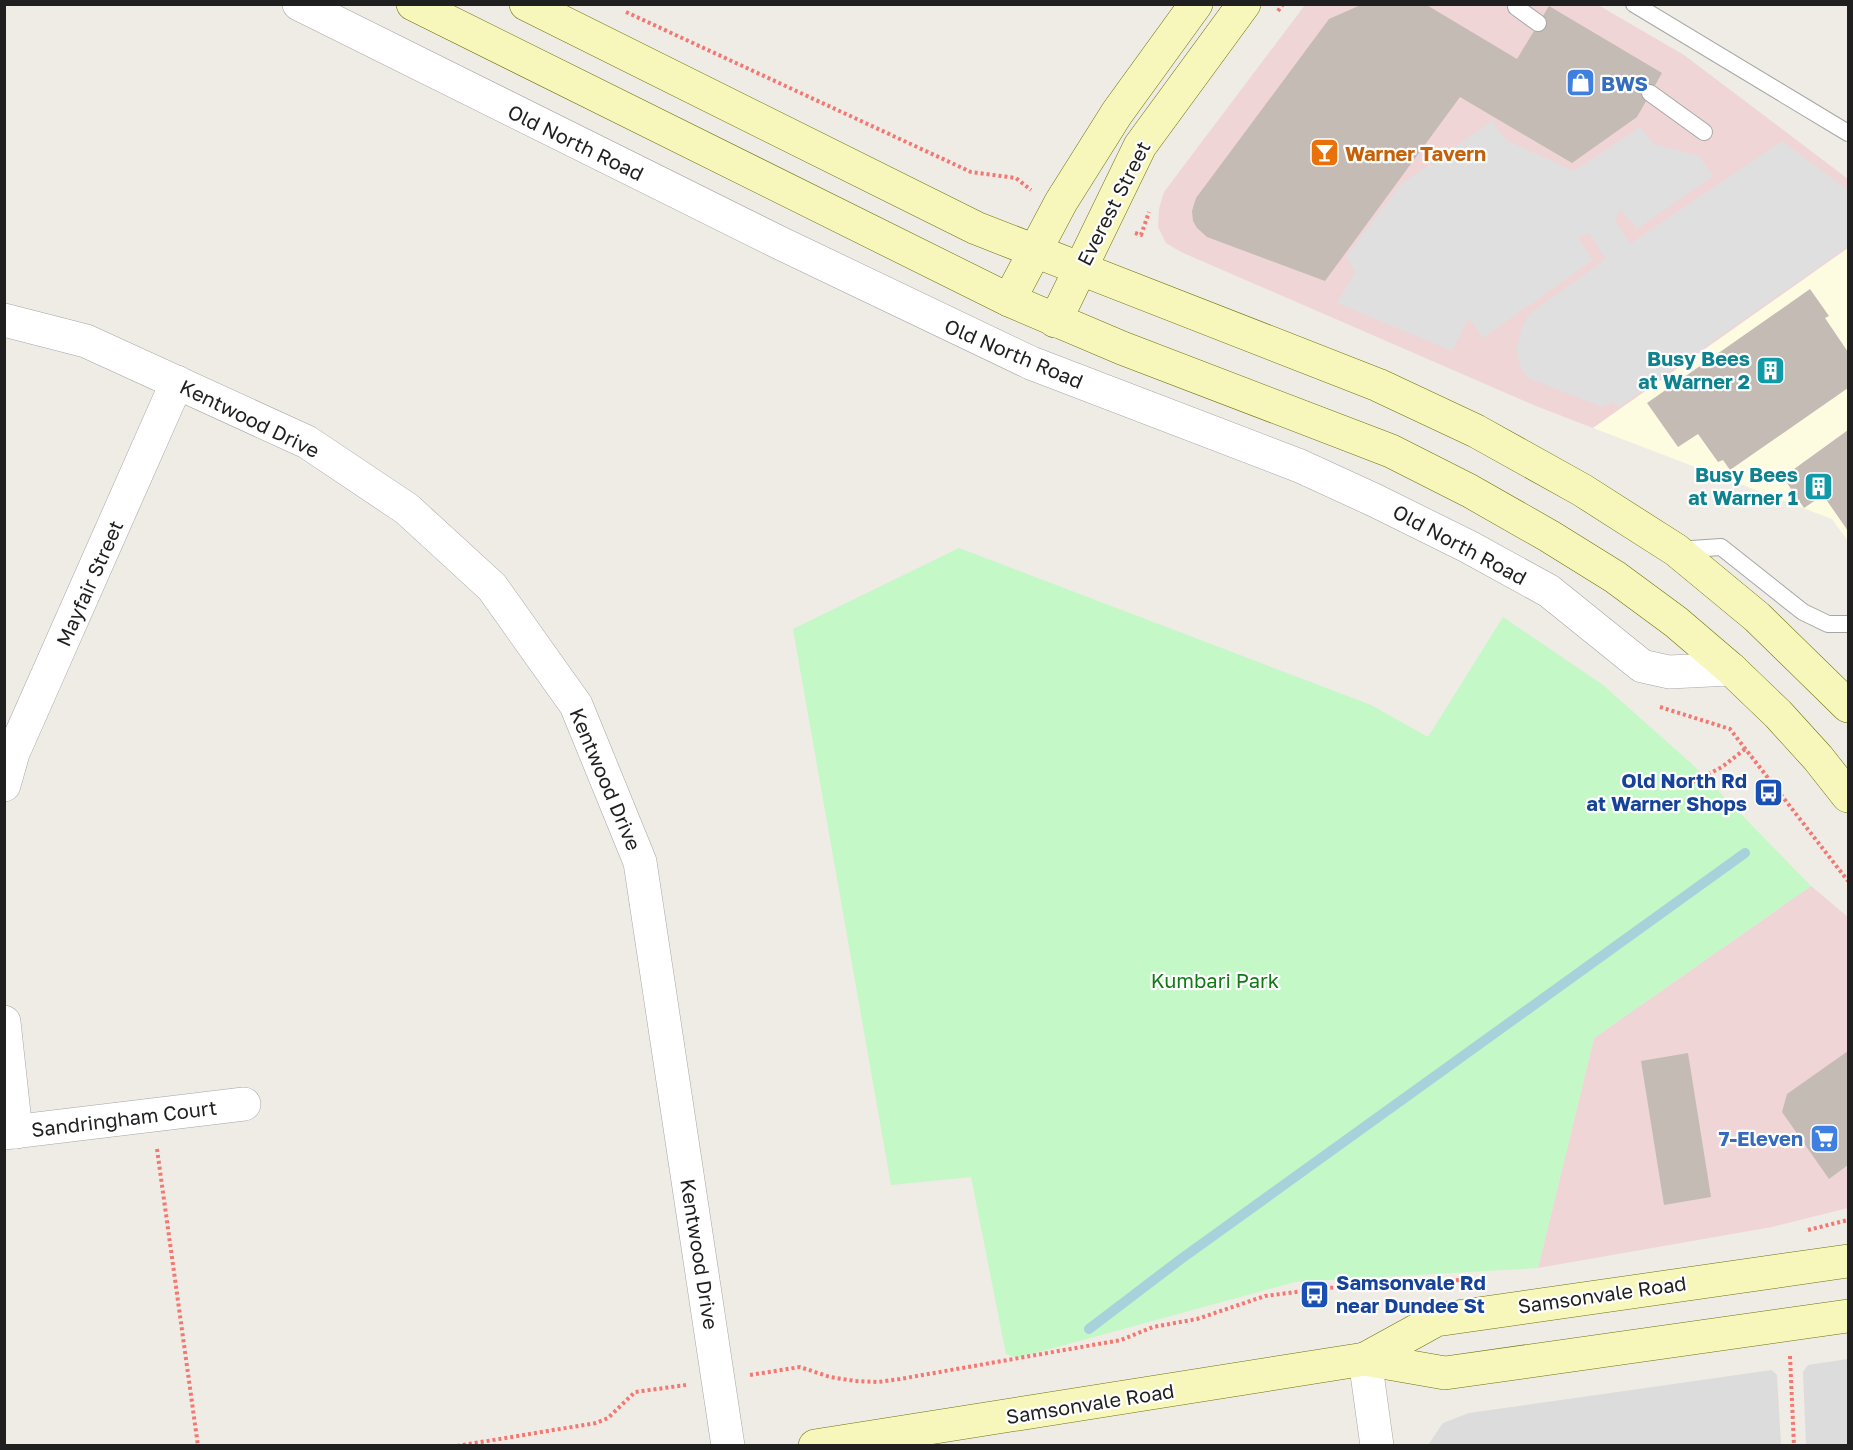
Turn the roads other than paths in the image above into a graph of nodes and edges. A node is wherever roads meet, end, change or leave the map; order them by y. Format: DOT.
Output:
graph roads {
  1 [pos="299,4"];
  2 [pos="413,4"];
  3 [pos="526,4"];
  4 [pos="1196,4"];
  5 [pos="1244,4"];
  6 [pos="1634,4"];
  7 [pos="1516,7"];
  8 [pos="1538,23"];
  9 [pos="1650,93"];
  10 [pos="1704,132"];
  11 [pos="1848,133"];
  12 [pos="1035,251"];
  13 [pos="1078,270"];
  14 [pos="1009,300"];
  15 [pos="4,320"];
  16 [pos="1055,321"];
  17 [pos="177,382"];
  18 [pos="1676,550"];
  19 [pos="1848,624"];
  20 [pos="1731,669"];
  21 [pos="1848,706"];
  22 [pos="9,751"];
  23 [pos="4,785"];
  24 [pos="1848,796"];
  25 [pos="4,1022"];
  26 [pos="244,1104"];
  27 [pos="10,1133"];
  28 [pos="1848,1260"];
  29 [pos="1848,1316"];
  30 [pos="1365,1359"];
  31 [pos="728,1446"];
  32 [pos="815,1446"];
  33 [pos="1377,1446"];
  1 -- 20 [label="street, Old North Road"];
  2 -- 14 [label="main road"];
  3 -- 12 [label="main road"];
  4 -- 12 [label="main road, Everest Street"];
  5 -- 13 [label="main road, Everest Street"];
  6 -- 11 [label="lane"];
  7 -- 8 [label="lane"];
  9 -- 10 [label="lane"];
  12 -- 13 [label="main road"];
  12 -- 14 [label="main road, Everest Street"];
  13 -- 16 [label="main road, Everest Street"];
  13 -- 18 [label="main road"];
  14 -- 16 [label="main road"];
  15 -- 17 [label="street, Kentwood Drive"];
  16 -- 20 [label="main road"];
  17 -- 22 [label="street, Mayfair Street"];
  17 -- 31 [label="street, Kentwood Drive"];
  18 -- 19 [label="lane"];
  18 -- 21 [label="main road"];
  20 -- 24 [label="main road"];
  22 -- 23 [label="street, Mayfair Street"];
  25 -- 27 [label="street"];
  26 -- 27 [label="street, Sandringham Court"];
  28 -- 30 [label="main road, Samsonvale Road"];
  29 -- 30 [label="main road, Samsonvale Road"];
  30 -- 32 [label="main road, Samsonvale Road"];
  30 -- 33 [label="street"];
}
